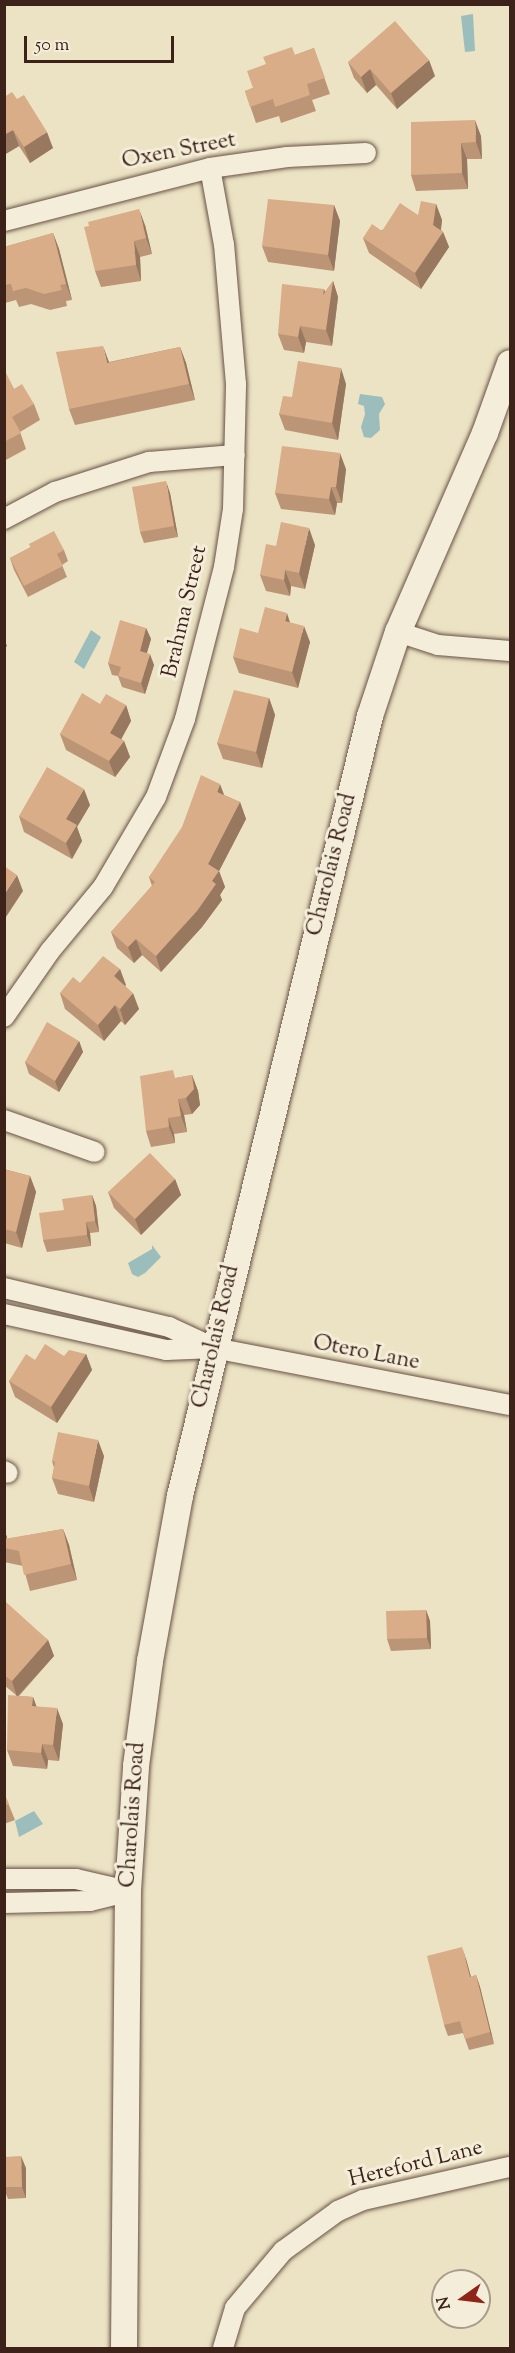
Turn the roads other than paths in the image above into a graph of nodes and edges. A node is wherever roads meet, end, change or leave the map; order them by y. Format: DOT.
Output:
graph roads {
  1 [pos="366,153"];
  2 [pos="210,168"];
  3 [pos="4,221"];
  4 [pos="510,363"];
  5 [pos="235,454"];
  6 [pos="4,519"];
  7 [pos="398,632"];
  8 [pos="510,651"];
  9 [pos="4,1017"];
  10 [pos="4,1120"];
  11 [pos="94,1152"];
  12 [pos="4,1288"];
  13 [pos="4,1314"];
  14 [pos="213,1348"];
  15 [pos="510,1405"];
  16 [pos="4,1879"];
  17 [pos="128,1891"];
  18 [pos="4,1902"];
  19 [pos="510,2167"];
  20 [pos="124,2349"];
  21 [pos="223,2349"];
  1 -- 2 [label="street, Oxen Street"];
  2 -- 3 [label="street, Oxen Street"];
  2 -- 5 [label="street, Brahma Street"];
  4 -- 7 [label="street, Charolais Road"];
  5 -- 6 [label="street"];
  5 -- 9 [label="street, Brahma Street"];
  7 -- 8 [label="street"];
  7 -- 14 [label="street, Charolais Road"];
  10 -- 11 [label="street"];
  12 -- 14 [label="street, Otero Lane"];
  13 -- 14 [label="street, Otero Lane"];
  14 -- 15 [label="street, Otero Lane"];
  14 -- 17 [label="street, Charolais Road"];
  16 -- 17 [label="street"];
  17 -- 18 [label="street"];
  17 -- 20 [label="street, Charolais Road"];
  19 -- 21 [label="street, Hereford Lane"];
}
